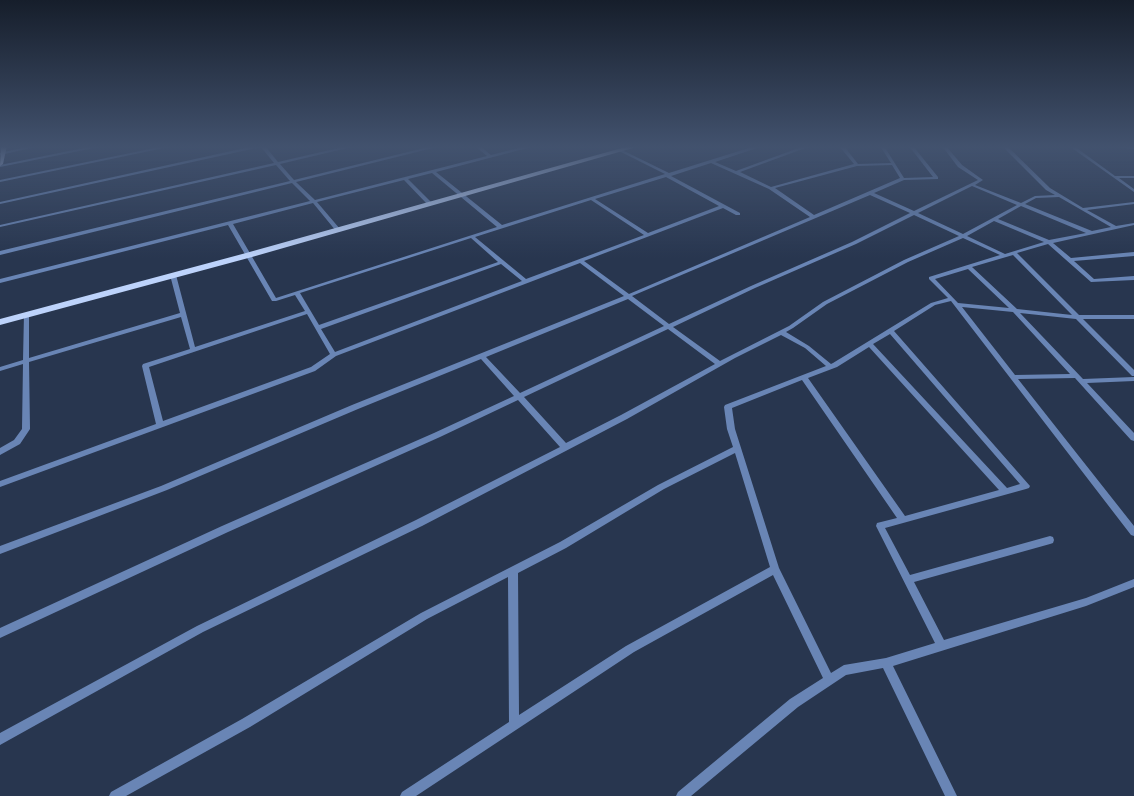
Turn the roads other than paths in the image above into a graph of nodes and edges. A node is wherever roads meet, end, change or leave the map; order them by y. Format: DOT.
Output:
graph roads {
  1 [pos="93,183"];
  2 [pos="191,183"];
  3 [pos="288,183"];
  4 [pos="294,183"];
  5 [pos="389,183"];
  6 [pos="409,183"];
  7 [pos="448,183"];
  8 [pos="504,183"];
  9 [pos="644,183"];
  10 [pos="681,183"];
  11 [pos="760,183"];
  12 [pos="789,183"];
  13 [pos="893,183"];
  14 [pos="975,183"];
  15 [pos="1042,183"];
  16 [pos="1122,183"];
  17 [pos="972,185"];
  18 [pos="771,188"];
  19 [pos="1134,191"];
  20 [pos="870,193"];
  21 [pos="462,195"];
  22 [pos="1060,196"];
  23 [pos="592,199"];
  24 [pos="314,202"];
  25 [pos="0,203"];
  26 [pos="430,204"];
  27 [pos="1134,204"];
  28 [pos="1022,205"];
  29 [pos="722,206"];
  30 [pos="1083,209"];
  31 [pos="915,213"];
  32 [pos="738,214"];
  33 [pos="814,217"];
  34 [pos="993,219"];
  35 [pos="230,223"];
  36 [pos="1134,224"];
  37 [pos="0,226"];
  38 [pos="501,227"];
  39 [pos="1115,228"];
  40 [pos="338,230"];
  41 [pos="1092,233"];
  42 [pos="648,235"];
  43 [pos="963,236"];
  44 [pos="472,237"];
  45 [pos="1049,242"];
  46 [pos="0,253"];
  47 [pos="1014,253"];
  48 [pos="1134,254"];
  49 [pos="249,255"];
  50 [pos="1006,256"];
  51 [pos="1069,260"];
  52 [pos="580,261"];
  53 [pos="502,262"];
  54 [pos="968,266"];
  55 [pos="173,275"];
  56 [pos="1134,278"];
  57 [pos="0,281"];
  58 [pos="526,282"];
  59 [pos="297,293"];
  60 [pos="628,296"];
  61 [pos="952,298"];
  62 [pos="956,305"];
  63 [pos="1015,311"];
  64 [pos="308,312"];
  65 [pos="183,314"];
  66 [pos="26,315"];
  67 [pos="1077,317"];
  68 [pos="1134,317"];
  69 [pos="0,322"];
  70 [pos="670,327"];
  71 [pos="317,328"];
  72 [pos="890,330"];
  73 [pos="781,332"];
  74 [pos="869,343"];
  75 [pos="193,350"];
  76 [pos="334,355"];
  77 [pos="482,356"];
  78 [pos="27,361"];
  79 [pos="719,364"];
  80 [pos="831,367"];
  81 [pos="0,369"];
  82 [pos="1134,374"];
  83 [pos="1012,376"];
  84 [pos="804,378"];
  85 [pos="1079,378"];
  86 [pos="1134,379"];
  87 [pos="520,397"];
  88 [pos="160,425"];
  89 [pos="1134,438"];
  90 [pos="565,447"];
  91 [pos="737,448"];
  92 [pos="0,452"];
  93 [pos="0,484"];
  94 [pos="1006,491"];
  95 [pos="903,520"];
  96 [pos="1134,532"];
  97 [pos="1050,540"];
  98 [pos="0,550"];
  99 [pos="774,569"];
  100 [pos="513,570"];
  101 [pos="908,580"];
  102 [pos="1134,583"];
  103 [pos="0,633"];
  104 [pos="942,646"];
  105 [pos="886,662"];
  106 [pos="829,680"];
  107 [pos="514,725"];
  108 [pos="0,739"];
  109 [pos="115,796"];
  110 [pos="406,796"];
  111 [pos="682,796"];
  112 [pos="951,796"];
  1 -- 25 [label="street"];
  2 -- 37 [label="street"];
  3 -- 46 [label="street"];
  4 -- 24 [label="street"];
  5 -- 24 [label="street"];
  6 -- 26 [label="street"];
  7 -- 21 [label="street"];
  8 -- 21 [label="main road"];
  9 -- 23 [label="street"];
  10 -- 29 [label="street"];
  11 -- 18 [label="street"];
  12 -- 18 [label="street"];
  13 -- 20 [label="street"];
  14 -- 17 [label="street"];
  15 -- 22 [label="street"];
  16 -- 19 [label="street"];
  17 -- 28 [label="street"];
  17 -- 31 [label="street"];
  18 -- 33 [label="street"];
  20 -- 31 [label="street"];
  20 -- 33 [label="street"];
  21 -- 26 [label="main road"];
  21 -- 38 [label="street"];
  22 -- 28 [label="street"];
  22 -- 30 [label="street"];
  23 -- 38 [label="street"];
  23 -- 42 [label="street"];
  24 -- 35 [label="street"];
  24 -- 40 [label="street"];
  26 -- 40 [label="main road"];
  27 -- 30 [label="street"];
  28 -- 34 [label="street"];
  28 -- 41 [label="street"];
  29 -- 32 [label="street"];
  29 -- 42 [label="street"];
  30 -- 39 [label="street"];
  31 -- 43 [label="street"];
  31 -- 70 [label="street"];
  33 -- 60 [label="street"];
  34 -- 43 [label="street"];
  34 -- 45 [label="street"];
  35 -- 49 [label="street"];
  35 -- 57 [label="street"];
  36 -- 39 [label="street"];
  38 -- 44 [label="street"];
  39 -- 41 [label="street"];
  40 -- 49 [label="main road"];
  41 -- 45 [label="street"];
  42 -- 52 [label="street"];
  43 -- 50 [label="street"];
  43 -- 73 [label="street"];
  44 -- 53 [label="street"];
  44 -- 59 [label="street"];
  45 -- 47 [label="street"];
  45 -- 51 [label="street"];
  47 -- 50 [label="street"];
  47 -- 67 [label="street"];
  48 -- 51 [label="street"];
  49 -- 55 [label="main road"];
  49 -- 59 [label="street"];
  50 -- 54 [label="street"];
  51 -- 56 [label="street"];
  52 -- 58 [label="street"];
  52 -- 60 [label="street"];
  53 -- 58 [label="street"];
  53 -- 71 [label="street"];
  54 -- 61 [label="street"];
  54 -- 63 [label="street"];
  55 -- 65 [label="street"];
  55 -- 66 [label="main road"];
  58 -- 76 [label="street"];
  59 -- 64 [label="street"];
  60 -- 70 [label="street"];
  60 -- 77 [label="street"];
  61 -- 62 [label="street"];
  61 -- 72 [label="street"];
  62 -- 63 [label="street"];
  62 -- 83 [label="street"];
  63 -- 67 [label="street"];
  63 -- 85 [label="street"];
  64 -- 71 [label="street"];
  64 -- 75 [label="street"];
  65 -- 75 [label="street"];
  65 -- 78 [label="street"];
  66 -- 69 [label="main road"];
  66 -- 78 [label="street"];
  67 -- 68 [label="street"];
  67 -- 82 [label="street"];
  70 -- 79 [label="street"];
  70 -- 87 [label="street"];
  71 -- 76 [label="street"];
  72 -- 74 [label="street"];
  72 -- 94 [label="street"];
  73 -- 79 [label="street"];
  73 -- 80 [label="street"];
  74 -- 80 [label="street"];
  74 -- 94 [label="street"];
  75 -- 88 [label="street"];
  76 -- 88 [label="street"];
  77 -- 87 [label="street"];
  77 -- 98 [label="street"];
  78 -- 81 [label="street"];
  78 -- 92 [label="street"];
  79 -- 90 [label="street"];
  80 -- 84 [label="street"];
  83 -- 85 [label="street"];
  83 -- 96 [label="street"];
  84 -- 91 [label="street"];
  84 -- 95 [label="street"];
  85 -- 86 [label="street"];
  85 -- 89 [label="street"];
  87 -- 90 [label="street"];
  87 -- 103 [label="street"];
  88 -- 93 [label="street"];
  90 -- 108 [label="street"];
  91 -- 99 [label="street"];
  91 -- 100 [label="street"];
  94 -- 95 [label="street"];
  95 -- 101 [label="street"];
  97 -- 101 [label="street"];
  99 -- 106 [label="street"];
  99 -- 107 [label="street"];
  100 -- 107 [label="street"];
  100 -- 109 [label="street"];
  101 -- 104 [label="street"];
  102 -- 104 [label="street"];
  104 -- 105 [label="street"];
  105 -- 106 [label="street"];
  105 -- 112 [label="street"];
  106 -- 111 [label="street"];
  107 -- 110 [label="street"];
}
